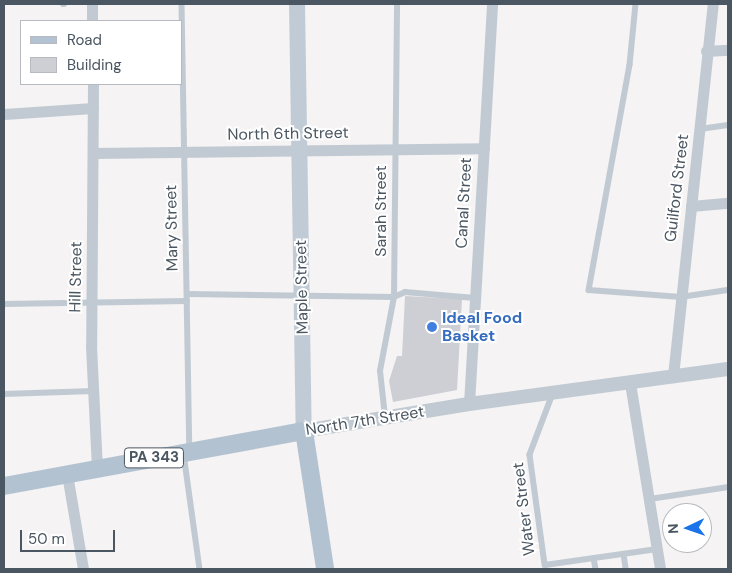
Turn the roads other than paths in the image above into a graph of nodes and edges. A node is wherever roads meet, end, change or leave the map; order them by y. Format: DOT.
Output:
graph roads {
  1 [pos="92,4"];
  2 [pos="182,4"];
  3 [pos="297,4"];
  4 [pos="397,4"];
  5 [pos="492,4"];
  6 [pos="636,4"];
  7 [pos="713,4"];
  8 [pos="92,20"];
  9 [pos="728,50"];
  10 [pos="706,51"];
  11 [pos="93,85"];
  12 [pos="93,108"];
  13 [pos="4,114"];
  14 [pos="728,125"];
  15 [pos="700,129"];
  16 [pos="484,148"];
  17 [pos="395,149"];
  18 [pos="300,150"];
  19 [pos="185,152"];
  20 [pos="93,153"];
  21 [pos="728,203"];
  22 [pos="691,206"];
  23 [pos="728,290"];
  24 [pos="302,295"];
  25 [pos="394,297"];
  26 [pos="681,297"];
  27 [pos="187,298"];
  28 [pos="475,298"];
  29 [pos="91,303"];
  30 [pos="4,304"];
  31 [pos="728,369"];
  32 [pos="673,376"];
  33 [pos="630,382"];
  34 [pos="93,391"];
  35 [pos="4,394"];
  36 [pos="553,394"];
  37 [pos="469,404"];
  38 [pos="385,417"];
  39 [pos="304,431"];
  40 [pos="187,452"];
  41 [pos="97,470"];
  42 [pos="67,474"];
  43 [pos="4,486"];
  44 [pos="728,487"];
  45 [pos="650,498"];
  46 [pos="657,549"];
  47 [pos="624,554"];
  48 [pos="594,558"];
  49 [pos="83,569"];
  50 [pos="200,569"];
  51 [pos="325,569"];
  52 [pos="596,569"];
  53 [pos="626,569"];
  54 [pos="660,569"];
  1 -- 8 [label="street"];
  2 -- 19 [label="lane, Mary Street"];
  3 -- 18 [label="main road, Maple Street"];
  4 -- 17 [label="lane, Sarah Street"];
  5 -- 16 [label="street, Canal Street"];
  6 -- 26 [label="lane"];
  7 -- 10 [label="street, Guilford Street"];
  9 -- 10 [label="street"];
  10 -- 15 [label="street, Guilford Street"];
  11 -- 12 [label="street, Hill Street"];
  12 -- 13 [label="street"];
  12 -- 20 [label="street, Hill Street"];
  14 -- 15 [label="lane"];
  15 -- 22 [label="street, Guilford Street"];
  16 -- 17 [label="street, North 6th Street"];
  16 -- 28 [label="street, Canal Street"];
  17 -- 18 [label="street, North 6th Street"];
  17 -- 25 [label="lane, Sarah Street"];
  18 -- 19 [label="street, North 6th Street"];
  18 -- 24 [label="main road, Maple Street"];
  19 -- 20 [label="street, North 6th Street"];
  19 -- 27 [label="lane, Mary Street"];
  20 -- 29 [label="street, Hill Street"];
  21 -- 22 [label="street"];
  22 -- 26 [label="street, Guilford Street"];
  23 -- 26 [label="lane"];
  24 -- 25 [label="lane"];
  24 -- 27 [label="lane"];
  24 -- 39 [label="main road, Maple Street"];
  25 -- 28 [label="lane"];
  25 -- 38 [label="lane, Sarah Street"];
  26 -- 32 [label="street, Guilford Street"];
  27 -- 29 [label="lane"];
  27 -- 40 [label="lane, Mary Street"];
  28 -- 37 [label="street, Canal Street"];
  29 -- 30 [label="lane"];
  29 -- 34 [label="street, Hill Street"];
  31 -- 32 [label="street, North 7th Street"];
  32 -- 33 [label="street, North 7th Street"];
  33 -- 36 [label="street, North 7th Street"];
  33 -- 45 [label="street"];
  34 -- 35 [label="lane"];
  34 -- 41 [label="street, Hill Street"];
  36 -- 37 [label="street, North 7th Street"];
  36 -- 48 [label="lane, Water Street"];
  37 -- 38 [label="street, North 7th Street"];
  38 -- 39 [label="street, North 7th Street"];
  39 -- 40 [label="main road, North 7th Street / PA 343"];
  39 -- 51 [label="main road, Maple Street"];
  40 -- 41 [label="main road, North 7th Street / PA 343"];
  40 -- 50 [label="lane, Mary Street"];
  41 -- 42 [label="main road, North 7th Street / PA 343"];
  42 -- 43 [label="main road, North 7th Street / PA 343"];
  42 -- 49 [label="street"];
  44 -- 45 [label="lane"];
  45 -- 46 [label="street"];
  46 -- 47 [label="lane"];
  46 -- 54 [label="street"];
  47 -- 48 [label="lane"];
  47 -- 53 [label="lane"];
  48 -- 52 [label="lane"];
}
